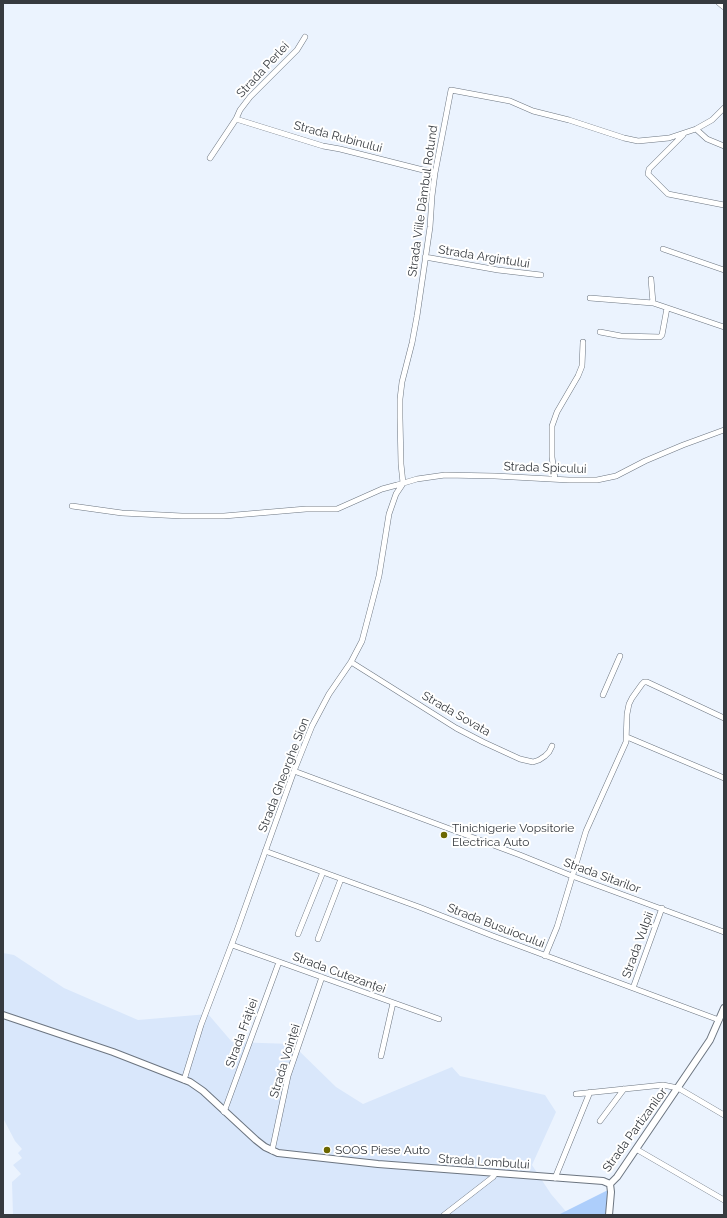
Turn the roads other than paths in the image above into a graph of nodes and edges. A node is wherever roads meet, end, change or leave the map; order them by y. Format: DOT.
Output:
graph roads {
  1 [pos="720,3"];
  2 [pos="724,7"];
  3 [pos="305,37"];
  4 [pos="724,108"];
  5 [pos="236,119"];
  6 [pos="696,129"];
  7 [pos="684,133"];
  8 [pos="724,146"];
  9 [pos="210,158"];
  10 [pos="435,173"];
  11 [pos="724,205"];
  12 [pos="663,249"];
  13 [pos="425,257"];
  14 [pos="724,270"];
  15 [pos="541,275"];
  16 [pos="651,278"];
  17 [pos="590,298"];
  18 [pos="653,303"];
  19 [pos="667,308"];
  20 [pos="724,327"];
  21 [pos="600,332"];
  22 [pos="582,342"];
  23 [pos="724,430"];
  24 [pos="555,479"];
  25 [pos="404,483"];
  26 [pos="72,506"];
  27 [pos="620,656"];
  28 [pos="351,662"];
  29 [pos="603,695"];
  30 [pos="724,718"];
  31 [pos="627,737"];
  32 [pos="552,746"];
  33 [pos="294,771"];
  34 [pos="724,778"];
  35 [pos="266,851"];
  36 [pos="323,872"];
  37 [pos="572,876"];
  38 [pos="342,879"];
  39 [pos="662,908"];
  40 [pos="724,932"];
  41 [pos="298,934"];
  42 [pos="318,939"];
  43 [pos="232,945"];
  44 [pos="545,956"];
  45 [pos="279,962"];
  46 [pos="322,977"];
  47 [pos="633,988"];
  48 [pos="393,1003"];
  49 [pos="724,1010"];
  50 [pos="3,1015"];
  51 [pos="439,1019"];
  52 [pos="719,1020"];
  53 [pos="381,1056"];
  54 [pos="184,1080"];
  55 [pos="678,1088"];
  56 [pos="624,1089"];
  57 [pos="590,1092"];
  58 [pos="576,1094"];
  59 [pos="224,1112"];
  60 [pos="724,1115"];
  61 [pos="600,1121"];
  62 [pos="636,1149"];
  63 [pos="272,1151"];
  64 [pos="496,1174"];
  65 [pos="555,1178"];
  66 [pos="610,1184"];
  67 [pos="724,1200"];
  68 [pos="444,1215"];
  69 [pos="610,1215"];
  1 -- 2 [label="street"];
  3 -- 5 [label="street, Strada Perlei"];
  4 -- 6 [label="street, Strada Viile Dâmbul Rotund"];
  5 -- 9 [label="street, Strada Perlei"];
  5 -- 10 [label="street, Strada Rubinului"];
  6 -- 7 [label="street, Strada Viile Dâmbul Rotund"];
  6 -- 8 [label="street"];
  7 -- 10 [label="street, Strada Viile Dâmbul Rotund"];
  7 -- 11 [label="street"];
  10 -- 13 [label="street, Strada Viile Dâmbul Rotund"];
  12 -- 14 [label="street"];
  13 -- 15 [label="street, Strada Argintului"];
  13 -- 25 [label="street, Strada Viile Dâmbul Rotund"];
  16 -- 18 [label="street"];
  17 -- 18 [label="street"];
  18 -- 19 [label="street"];
  19 -- 20 [label="street"];
  19 -- 21 [label="street"];
  22 -- 24 [label="street"];
  23 -- 24 [label="street, Strada Spicului"];
  24 -- 25 [label="street, Strada Spicului"];
  25 -- 26 [label="street, Strada Spicului"];
  25 -- 28 [label="street, Strada Gheorghe Sion"];
  27 -- 29 [label="street"];
  28 -- 32 [label="street, Strada Sovata"];
  28 -- 33 [label="street, Strada Gheorghe Sion"];
  30 -- 31 [label="street"];
  31 -- 34 [label="street"];
  31 -- 37 [label="street"];
  33 -- 35 [label="street, Strada Gheorghe Sion"];
  33 -- 37 [label="street, Strada Sitarilor"];
  35 -- 36 [label="street, Strada Busuiocului"];
  35 -- 43 [label="street, Strada Gheorghe Sion"];
  36 -- 38 [label="street, Strada Busuiocului"];
  36 -- 41 [label="street"];
  37 -- 39 [label="street, Strada Sitarilor"];
  37 -- 44 [label="street"];
  38 -- 42 [label="street"];
  38 -- 44 [label="street, Strada Busuiocului"];
  39 -- 40 [label="street, Strada Sitarilor"];
  39 -- 47 [label="street, Strada Vulpii"];
  43 -- 45 [label="street, Strada Cutezanței"];
  43 -- 54 [label="street, Strada Gheorghe Sion"];
  44 -- 47 [label="street, Strada Busuiocului"];
  45 -- 46 [label="street, Strada Cutezanței"];
  45 -- 59 [label="street, Strada Frăției"];
  46 -- 48 [label="street, Strada Cutezanței"];
  46 -- 63 [label="street, Strada Voinței"];
  47 -- 52 [label="street, Strada Busuiocului"];
  48 -- 51 [label="street, Strada Cutezanței"];
  48 -- 53 [label="street"];
  49 -- 52 [label="street, Strada Partizanilor"];
  50 -- 54 [label="street, Strada Lombului"];
  52 -- 55 [label="street, Strada Partizanilor"];
  54 -- 59 [label="street, Strada Lombului"];
  55 -- 56 [label="street, Strada Partizanilor"];
  55 -- 60 [label="street"];
  55 -- 62 [label="street, Strada Partizanilor"];
  56 -- 57 [label="street, Strada Partizanilor"];
  56 -- 61 [label="street"];
  57 -- 58 [label="street, Strada Partizanilor"];
  57 -- 65 [label="street"];
  59 -- 63 [label="street, Strada Lombului"];
  62 -- 66 [label="street, Strada Partizanilor"];
  62 -- 67 [label="street"];
  63 -- 64 [label="street, Strada Lombului"];
  64 -- 65 [label="street, Strada Lombului"];
  64 -- 68 [label="street"];
  65 -- 66 [label="street, Strada Lombului"];
  66 -- 69 [label="street"];
}
